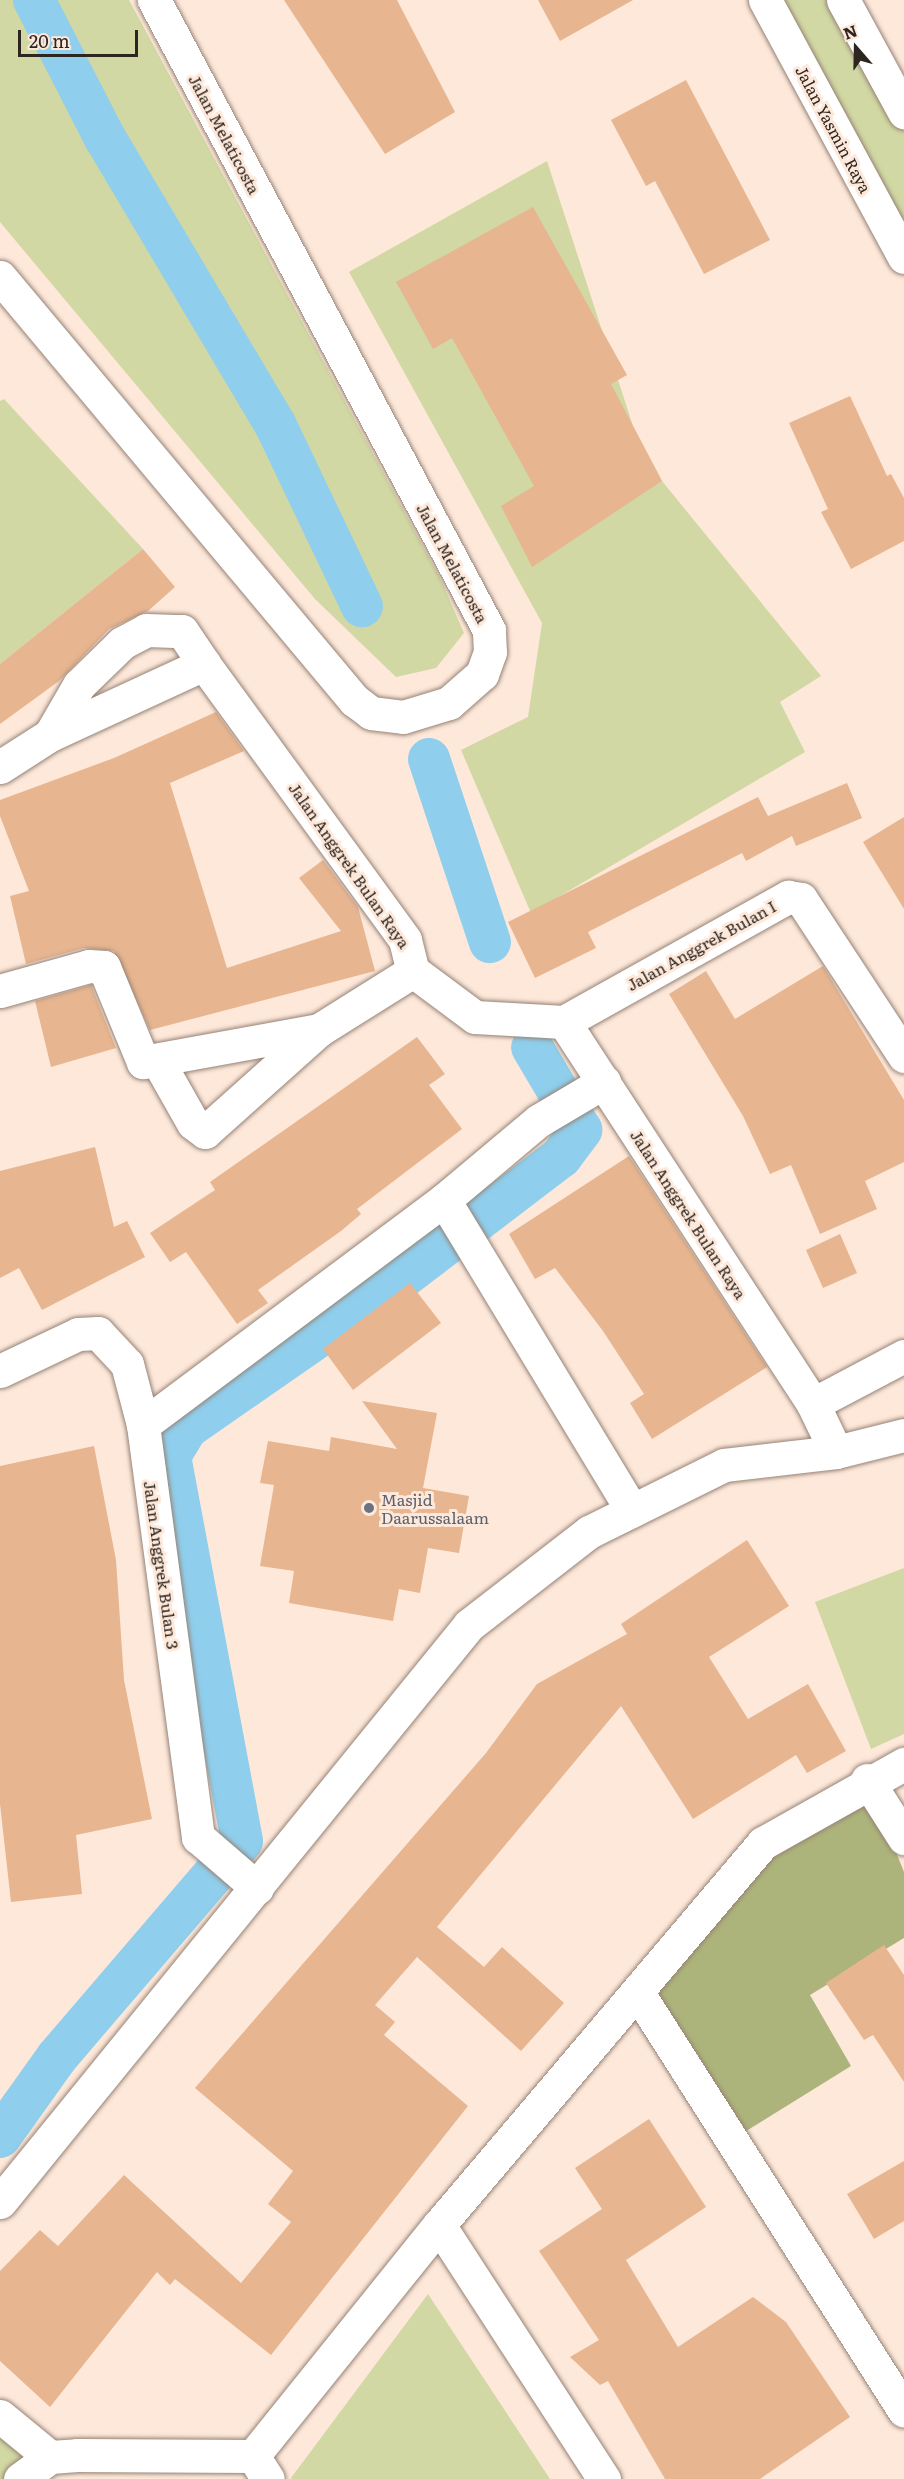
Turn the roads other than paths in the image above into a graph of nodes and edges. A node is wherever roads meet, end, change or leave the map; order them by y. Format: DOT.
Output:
graph roads {
  1 [pos="154,0"];
  2 [pos="765,0"];
  3 [pos="843,0"];
  4 [pos="904,112"];
  5 [pos="904,258"];
  6 [pos="0,277"];
  7 [pos="204,664"];
  8 [pos="50,735"];
  9 [pos="0,767"];
  10 [pos="413,971"];
  11 [pos="0,991"];
  12 [pos="564,1022"];
  13 [pos="319,1030"];
  14 [pos="904,1056"];
  15 [pos="151,1063"];
  16 [pos="596,1087"];
  17 [pos="450,1208"];
  18 [pos="904,1356"];
  19 [pos="0,1371"];
  20 [pos="813,1404"];
  21 [pos="143,1425"];
  22 [pos="904,1435"];
  23 [pos="836,1452"];
  24 [pos="632,1510"];
  25 [pos="904,1764"];
  26 [pos="867,1780"];
  27 [pos="904,1839"];
  28 [pos="238,1874"];
  29 [pos="638,1993"];
  30 [pos="0,2202"];
  31 [pos="439,2225"];
  32 [pos="904,2410"];
  33 [pos="0,2416"];
  34 [pos="50,2457"];
  35 [pos="260,2468"];
  36 [pos="20,2479"];
  37 [pos="604,2479"];
  1 -- 6 [label="street, Jalan Melaticosta"];
  2 -- 5 [label="street, Jalan Yasmin Raya"];
  3 -- 4 [label="street"];
  7 -- 8 [label="street"];
  7 -- 8 [label="street, Jalan Anggrek Bulan Raya"];
  7 -- 10 [label="street, Jalan Anggrek Bulan Raya"];
  8 -- 9 [label="street"];
  10 -- 12 [label="street, Jalan Anggrek Bulan Raya"];
  10 -- 13 [label="street"];
  11 -- 15 [label="street"];
  12 -- 14 [label="street, Jalan Anggrek Bulan I"];
  12 -- 16 [label="street, Jalan Anggrek Bulan Raya"];
  13 -- 15 [label="street"];
  13 -- 15 [label="street"];
  16 -- 17 [label="street"];
  16 -- 20 [label="street, Jalan Anggrek Bulan Raya"];
  17 -- 21 [label="street"];
  17 -- 24 [label="street"];
  18 -- 20 [label="street"];
  19 -- 21 [label="street, Jalan Anggrek Bulan 3"];
  20 -- 23 [label="street, Jalan Anggrek Bulan Raya"];
  21 -- 28 [label="street, Jalan Anggrek Bulan 3"];
  22 -- 23 [label="street"];
  23 -- 24 [label="street"];
  24 -- 28 [label="street"];
  25 -- 26 [label="street"];
  26 -- 27 [label="street"];
  26 -- 29 [label="street"];
  28 -- 30 [label="street"];
  29 -- 31 [label="street"];
  29 -- 32 [label="street"];
  31 -- 35 [label="street"];
  31 -- 37 [label="street"];
  33 -- 34 [label="street"];
  34 -- 35 [label="street"];
  34 -- 36 [label="street"];
}
